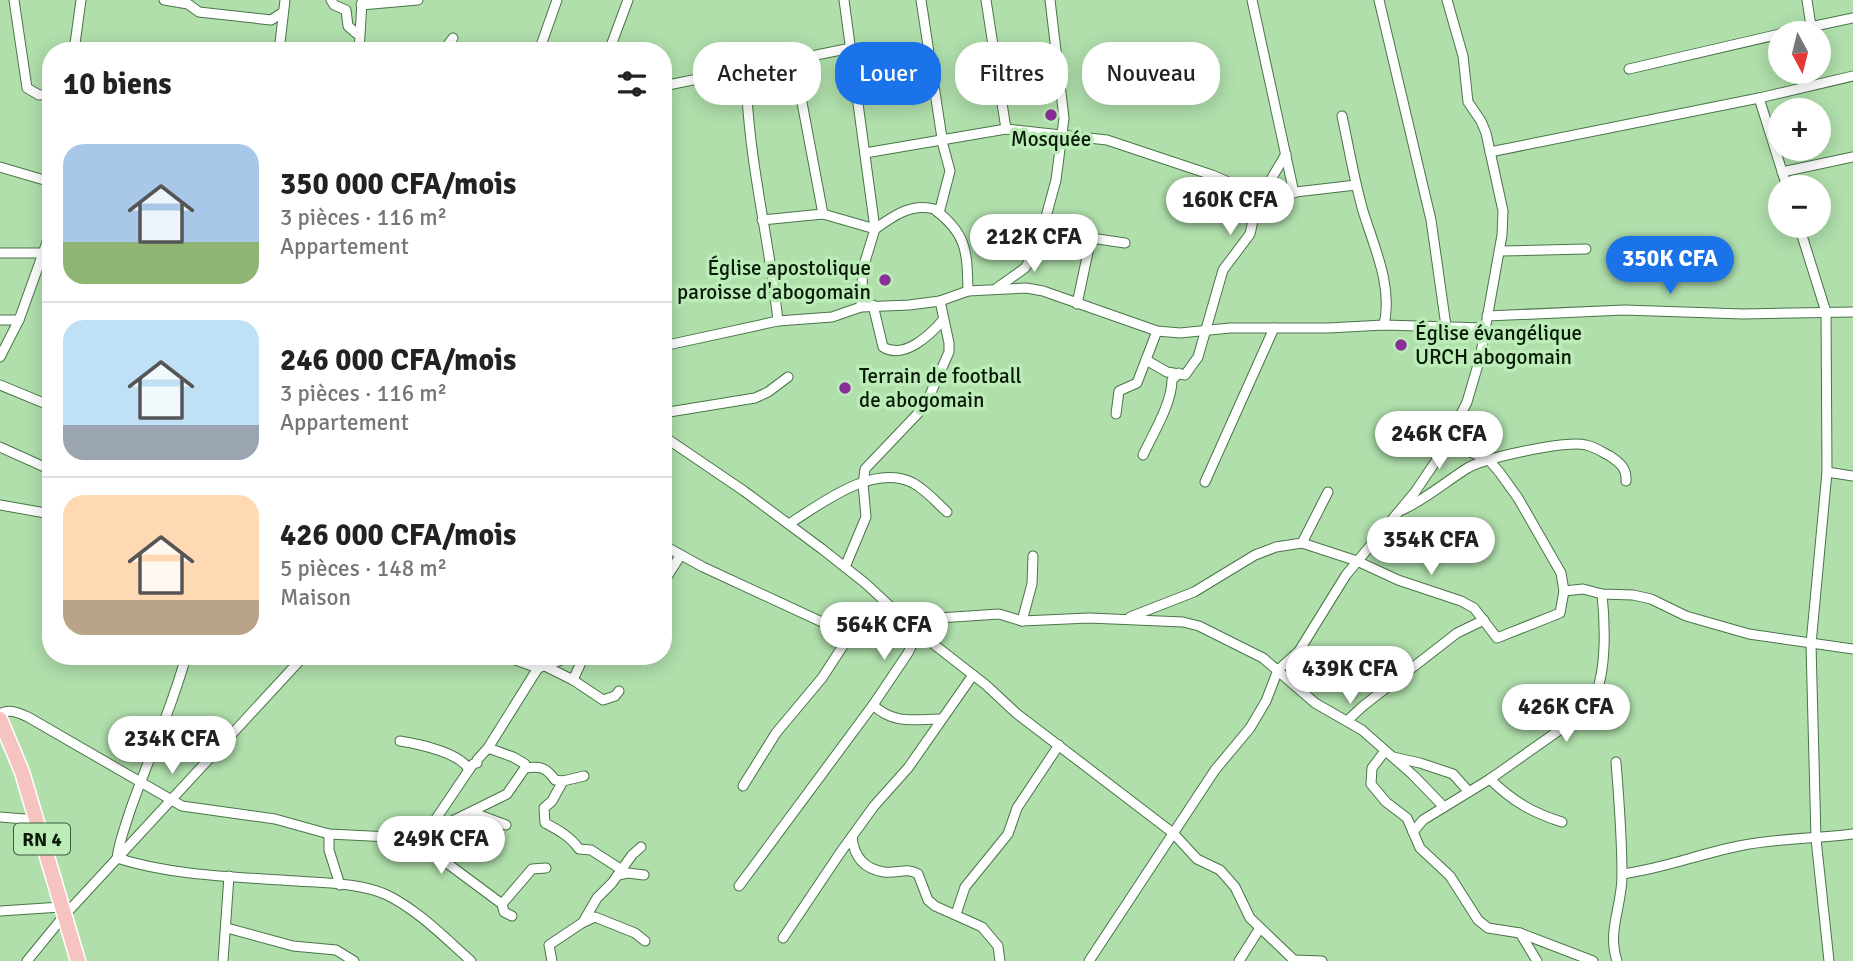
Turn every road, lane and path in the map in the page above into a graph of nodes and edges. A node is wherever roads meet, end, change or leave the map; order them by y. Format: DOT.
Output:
graph roads {
  1 [pos="15,0"];
  2 [pos="81,0"];
  3 [pos="164,0"];
  4 [pos="285,0"];
  5 [pos="331,0"];
  6 [pos="418,0"];
  7 [pos="557,0"];
  8 [pos="628,0"];
  9 [pos="844,0"];
  10 [pos="921,0"];
  11 [pos="986,0"];
  12 [pos="1050,0"];
  13 [pos="1252,0"];
  14 [pos="1379,0"];
  15 [pos="1447,0"];
  16 [pos="1807,0"];
  17 [pos="362,2"];
  18 [pos="282,13"];
  19 [pos="1853,18"];
  20 [pos="1810,21"];
  21 [pos="1831,22"];
  22 [pos="360,31"];
  23 [pos="1768,37"];
  24 [pos="453,38"];
  25 [pos="75,42"];
  26 [pos="280,42"];
  27 [pos="359,42"];
  28 [pos="450,42"];
  29 [pos="543,42"];
  30 [pos="612,42"];
  31 [pos="850,42"];
  32 [pos="1629,69"];
  33 [pos="1853,76"];
  34 [pos="693,80"];
  35 [pos="672,84"];
  36 [pos="42,95"];
  37 [pos="1759,98"];
  38 [pos="747,105"];
  39 [pos="802,105"];
  40 [pos="859,105"];
  41 [pos="1342,116"];
  42 [pos="1006,129"];
  43 [pos="1063,134"];
  44 [pos="943,141"];
  45 [pos="1490,152"];
  46 [pos="865,153"];
  47 [pos="1286,154"];
  48 [pos="1853,157"];
  49 [pos="0,167"];
  50 [pos="1782,172"];
  51 [pos="1783,175"];
  52 [pos="42,179"];
  53 [pos="1356,185"];
  54 [pos="1294,192"];
  55 [pos="1261,196"];
  56 [pos="939,213"];
  57 [pos="823,214"];
  58 [pos="762,220"];
  59 [pos="1044,227"];
  60 [pos="875,229"];
  61 [pos="1091,238"];
  62 [pos="1803,238"];
  63 [pos="1125,243"];
  64 [pos="1586,249"];
  65 [pos="1501,251"];
  66 [pos="0,253"];
  67 [pos="42,253"];
  68 [pos="42,256"];
  69 [pos="1025,268"];
  70 [pos="1026,288"];
  71 [pos="996,289"];
  72 [pos="968,291"];
  73 [pos="940,301"];
  74 [pos="1077,304"];
  75 [pos="873,305"];
  76 [pos="861,307"];
  77 [pos="1826,312"];
  78 [pos="1853,313"];
  79 [pos="1487,316"];
  80 [pos="0,320"];
  81 [pos="19,320"];
  82 [pos="943,320"];
  83 [pos="778,321"];
  84 [pos="1384,325"];
  85 [pos="1446,326"];
  86 [pos="1274,328"];
  87 [pos="1485,328"];
  88 [pos="1157,331"];
  89 [pos="1206,331"];
  90 [pos="672,344"];
  91 [pos="0,357"];
  92 [pos="1146,360"];
  93 [pos="1180,373"];
  94 [pos="788,377"];
  95 [pos="0,385"];
  96 [pos="42,402"];
  97 [pos="672,412"];
  98 [pos="1116,414"];
  99 [pos="672,442"];
  100 [pos="1447,442"];
  101 [pos="0,447"];
  102 [pos="1143,455"];
  103 [pos="1489,460"];
  104 [pos="42,466"];
  105 [pos="1827,471"];
  106 [pos="1853,476"];
  107 [pos="1626,481"];
  108 [pos="1205,482"];
  109 [pos="863,484"];
  110 [pos="1328,492"];
  111 [pos="0,505"];
  112 [pos="1401,510"];
  113 [pos="42,512"];
  114 [pos="947,512"];
  115 [pos="789,524"];
  116 [pos="1301,543"];
  117 [pos="672,551"];
  118 [pos="680,556"];
  119 [pos="1033,556"];
  120 [pos="1357,561"];
  121 [pos="845,567"];
  122 [pos="672,568"];
  123 [pos="1564,591"];
  124 [pos="1602,594"];
  125 [pos="904,617"];
  126 [pos="1125,619"];
  127 [pos="1484,620"];
  128 [pos="1022,621"];
  129 [pos="918,632"];
  130 [pos="850,635"];
  131 [pos="1811,644"];
  132 [pos="1853,649"];
  133 [pos="1286,663"];
  134 [pos="184,665"];
  135 [pos="296,665"];
  136 [pos="533,665"];
  137 [pos="550,665"];
  138 [pos="580,665"];
  139 [pos="543,668"];
  140 [pos="1278,670"];
  141 [pos="973,674"];
  142 [pos="573,680"];
  143 [pos="1293,685"];
  144 [pos="619,691"];
  145 [pos="873,705"];
  146 [pos="0,716"];
  147 [pos="942,719"];
  148 [pos="1347,721"];
  149 [pos="400,741"];
  150 [pos="1059,745"];
  151 [pos="488,748"];
  152 [pos="1389,754"];
  153 [pos="1420,762"];
  154 [pos="1616,762"];
  155 [pos="525,768"];
  156 [pos="468,770"];
  157 [pos="584,776"];
  158 [pos="1490,779"];
  159 [pos="140,781"];
  160 [pos="564,781"];
  161 [pos="1422,784"];
  162 [pos="743,786"];
  163 [pos="1469,792"];
  164 [pos="171,800"];
  165 [pos="1444,807"];
  166 [pos="0,817"];
  167 [pos="37,820"];
  168 [pos="1562,822"];
  169 [pos="506,825"];
  170 [pos="1413,832"];
  171 [pos="1173,833"];
  172 [pos="329,834"];
  173 [pos="1853,834"];
  174 [pos="431,836"];
  175 [pos="852,838"];
  176 [pos="1816,839"];
  177 [pos="641,847"];
  178 [pos="470,852"];
  179 [pos="117,858"];
  180 [pos="546,868"];
  181 [pos="620,872"];
  182 [pos="1622,874"];
  183 [pos="644,875"];
  184 [pos="229,876"];
  185 [pos="340,885"];
  186 [pos="739,886"];
  187 [pos="502,904"];
  188 [pos="0,911"];
  189 [pos="62,912"];
  190 [pos="956,914"];
  191 [pos="512,916"];
  192 [pos="582,923"];
  193 [pos="227,928"];
  194 [pos="1260,928"];
  195 [pos="1520,933"];
  196 [pos="783,938"];
  197 [pos="645,941"];
  198 [pos="1294,960"];
  199 [pos="27,961"];
  200 [pos="78,961"];
  201 [pos="223,961"];
  202 [pos="354,961"];
  203 [pos="471,961"];
  204 [pos="552,961"];
  205 [pos="1000,961"];
  206 [pos="1089,961"];
  207 [pos="1239,961"];
  208 [pos="1322,961"];
  209 [pos="1537,961"];
  210 [pos="1593,961"];
  211 [pos="1616,961"];
  212 [pos="1829,961"];
  1 -- 36 [label="street"];
  2 -- 25 [label="street"];
  3 -- 18 [label="street"];
  4 -- 18 [label="street"];
  5 -- 22 [label="street"];
  6 -- 17 [label="street"];
  7 -- 29 [label="street"];
  8 -- 30 [label="street"];
  9 -- 31 [label="street"];
  10 -- 44 [label="street"];
  11 -- 42 [label="street"];
  12 -- 43 [label="street"];
  13 -- 47 [label="street"];
  14 -- 85 [label="street"];
  15 -- 45 [label="street"];
  16 -- 20 [label="street"];
  17 -- 22 [label="street"];
  18 -- 26 [label="street"];
  19 -- 21 [label="street"];
  22 -- 27 [label="street"];
  23 -- 32 [label="street"];
  24 -- 28 [label="street"];
  33 -- 37 [label="street"];
  34 -- 35 [label="street"];
  37 -- 45 [label="street"];
  37 -- 50 [label="street"];
  38 -- 58 [label="street"];
  39 -- 57 [label="street"];
  40 -- 46 [label="street"];
  41 -- 53 [label="street"];
  42 -- 43 [label="street"];
  42 -- 44 [label="street"];
  43 -- 55 [label="street"];
  43 -- 59 [label="street"];
  44 -- 46 [label="street"];
  44 -- 56 [label="street"];
  45 -- 65 [label="street"];
  46 -- 60 [label="street"];
  47 -- 54 [label="street"];
  47 -- 55 [label="street"];
  48 -- 50 [label="street"];
  49 -- 52 [label="street"];
  50 -- 51 [label="street"];
  53 -- 54 [label="street"];
  53 -- 84 [label="street"];
  54 -- 55 [label="street"];
  55 -- 89 [label="street"];
  56 -- 60 [label="street"];
  56 -- 72 [label="street"];
  57 -- 58 [label="street"];
  57 -- 60 [label="street"];
  58 -- 83 [label="street"];
  59 -- 61 [label="street"];
  59 -- 69 [label="street"];
  60 -- 76 [label="street"];
  61 -- 63 [label="street"];
  61 -- 74 [label="street"];
  62 -- 77 [label="street"];
  64 -- 65 [label="street"];
  65 -- 79 [label="street"];
  66 -- 67 [label="street"];
  68 -- 81 [label="street"];
  69 -- 70 [label="street"];
  69 -- 71 [label="street"];
  70 -- 71 [label="street"];
  70 -- 74 [label="street"];
  71 -- 72 [label="street"];
  72 -- 73 [label="street"];
  73 -- 75 [label="street"];
  73 -- 82 [label="street"];
  74 -- 88 [label="street"];
  75 -- 76 [label="street"];
  75 -- 82 [label="street"];
  76 -- 83 [label="street"];
  77 -- 78 [label="street"];
  77 -- 79 [label="street"];
  77 -- 105 [label="street"];
  79 -- 87 [label="street"];
  80 -- 81 [label="street"];
  81 -- 91 [label="street"];
  82 -- 109 [label="street"];
  83 -- 90 [label="street"];
  84 -- 85 [label="street"];
  84 -- 86 [label="street"];
  85 -- 87 [label="street"];
  86 -- 89 [label="street"];
  86 -- 108 [label="street"];
  87 -- 100 [label="street"];
  88 -- 89 [label="street"];
  88 -- 92 [label="street"];
  89 -- 93 [label="street"];
  92 -- 93 [label="street"];
  92 -- 98 [label="street"];
  93 -- 102 [label="street"];
  94 -- 97 [label="street"];
  95 -- 96 [label="street"];
  99 -- 115 [label="street"];
  100 -- 103 [label="street"];
  100 -- 112 [label="street"];
  101 -- 104 [label="street"];
  103 -- 107 [label="street"];
  103 -- 112 [label="street"];
  103 -- 123 [label="street"];
  105 -- 106 [label="street"];
  105 -- 131 [label="street"];
  109 -- 114 [label="street"];
  109 -- 115 [label="street"];
  109 -- 121 [label="street"];
  110 -- 116 [label="street"];
  111 -- 113 [label="street"];
  112 -- 120 [label="street"];
  115 -- 121 [label="street"];
  116 -- 120 [label="street"];
  116 -- 126 [label="street"];
  117 -- 118 [label="street"];
  118 -- 122 [label="street"];
  118 -- 130 [label="street"];
  119 -- 128 [label="street"];
  120 -- 127 [label="street"];
  120 -- 133 [label="street"];
  121 -- 125 [label="street"];
  123 -- 124 [label="street"];
  123 -- 127 [label="street"];
  124 -- 131 [label="street"];
  124 -- 158 [label="street"];
  125 -- 128 [label="street"];
  125 -- 129 [label="street"];
  125 -- 130 [label="street"];
  126 -- 128 [label="street"];
  126 -- 140 [label="street"];
  127 -- 148 [label="street"];
  129 -- 141 [label="street"];
  129 -- 145 [label="street"];
  130 -- 162 [label="street"];
  131 -- 132 [label="street"];
  131 -- 176 [label="street"];
  133 -- 140 [label="street"];
  133 -- 143 [label="street"];
  134 -- 159 [label="street"];
  135 -- 164 [label="street"];
  136 -- 139 [label="street"];
  137 -- 139 [label="street"];
  138 -- 142 [label="street"];
  139 -- 142 [label="street"];
  139 -- 151 [label="street"];
  140 -- 143 [label="street"];
  140 -- 171 [label="street"];
  141 -- 147 [label="street"];
  141 -- 150 [label="street"];
  142 -- 144 [label="street"];
  143 -- 148 [label="street"];
  145 -- 147 [label="street"];
  145 -- 186 [label="street"];
  146 -- 159 [label="street"];
  146 -- 167 [label="main road, RN 4"];
  147 -- 175 [label="street"];
  148 -- 152 [label="street"];
  149 -- 156 [label="street"];
  150 -- 171 [label="street"];
  150 -- 190 [label="street"];
  151 -- 155 [label="street"];
  151 -- 156 [label="street"];
  152 -- 153 [label="street"];
  152 -- 161 [label="street"];
  152 -- 170 [label="street"];
  153 -- 161 [label="street"];
  153 -- 163 [label="street"];
  154 -- 182 [label="street"];
  155 -- 160 [label="street"];
  155 -- 174 [label="street"];
  156 -- 174 [label="street"];
  157 -- 160 [label="street"];
  158 -- 163 [label="street"];
  158 -- 168 [label="street"];
  159 -- 164 [label="street"];
  159 -- 179 [label="street"];
  160 -- 181 [label="street"];
  161 -- 165 [label="street"];
  163 -- 165 [label="street"];
  164 -- 172 [label="street"];
  164 -- 179 [label="street"];
  165 -- 170 [label="street"];
  166 -- 167 [label="street"];
  167 -- 189 [label="main road, RN 4"];
  169 -- 174 [label="street"];
  170 -- 195 [label="street"];
  171 -- 194 [label="street"];
  171 -- 206 [label="street"];
  172 -- 174 [label="street"];
  172 -- 185 [label="street"];
  173 -- 176 [label="street"];
  174 -- 178 [label="street"];
  174 -- 187 [label="street"];
  175 -- 190 [label="street"];
  175 -- 196 [label="street"];
  176 -- 182 [label="street"];
  176 -- 212 [label="street"];
  177 -- 181 [label="street"];
  179 -- 184 [label="street"];
  179 -- 189 [label="street"];
  180 -- 187 [label="street"];
  181 -- 183 [label="street"];
  181 -- 192 [label="street"];
  182 -- 211 [label="street"];
  184 -- 185 [label="street"];
  184 -- 193 [label="street"];
  185 -- 203 [label="street"];
  187 -- 191 [label="street"];
  188 -- 189 [label="street"];
  189 -- 199 [label="street"];
  189 -- 200 [label="main road, RN 4"];
  190 -- 205 [label="street"];
  192 -- 197 [label="street"];
  192 -- 204 [label="street"];
  193 -- 201 [label="street"];
  193 -- 202 [label="street"];
  194 -- 198 [label="street"];
  194 -- 207 [label="street"];
  195 -- 209 [label="street"];
  195 -- 210 [label="street"];
  198 -- 208 [label="street"];
}
